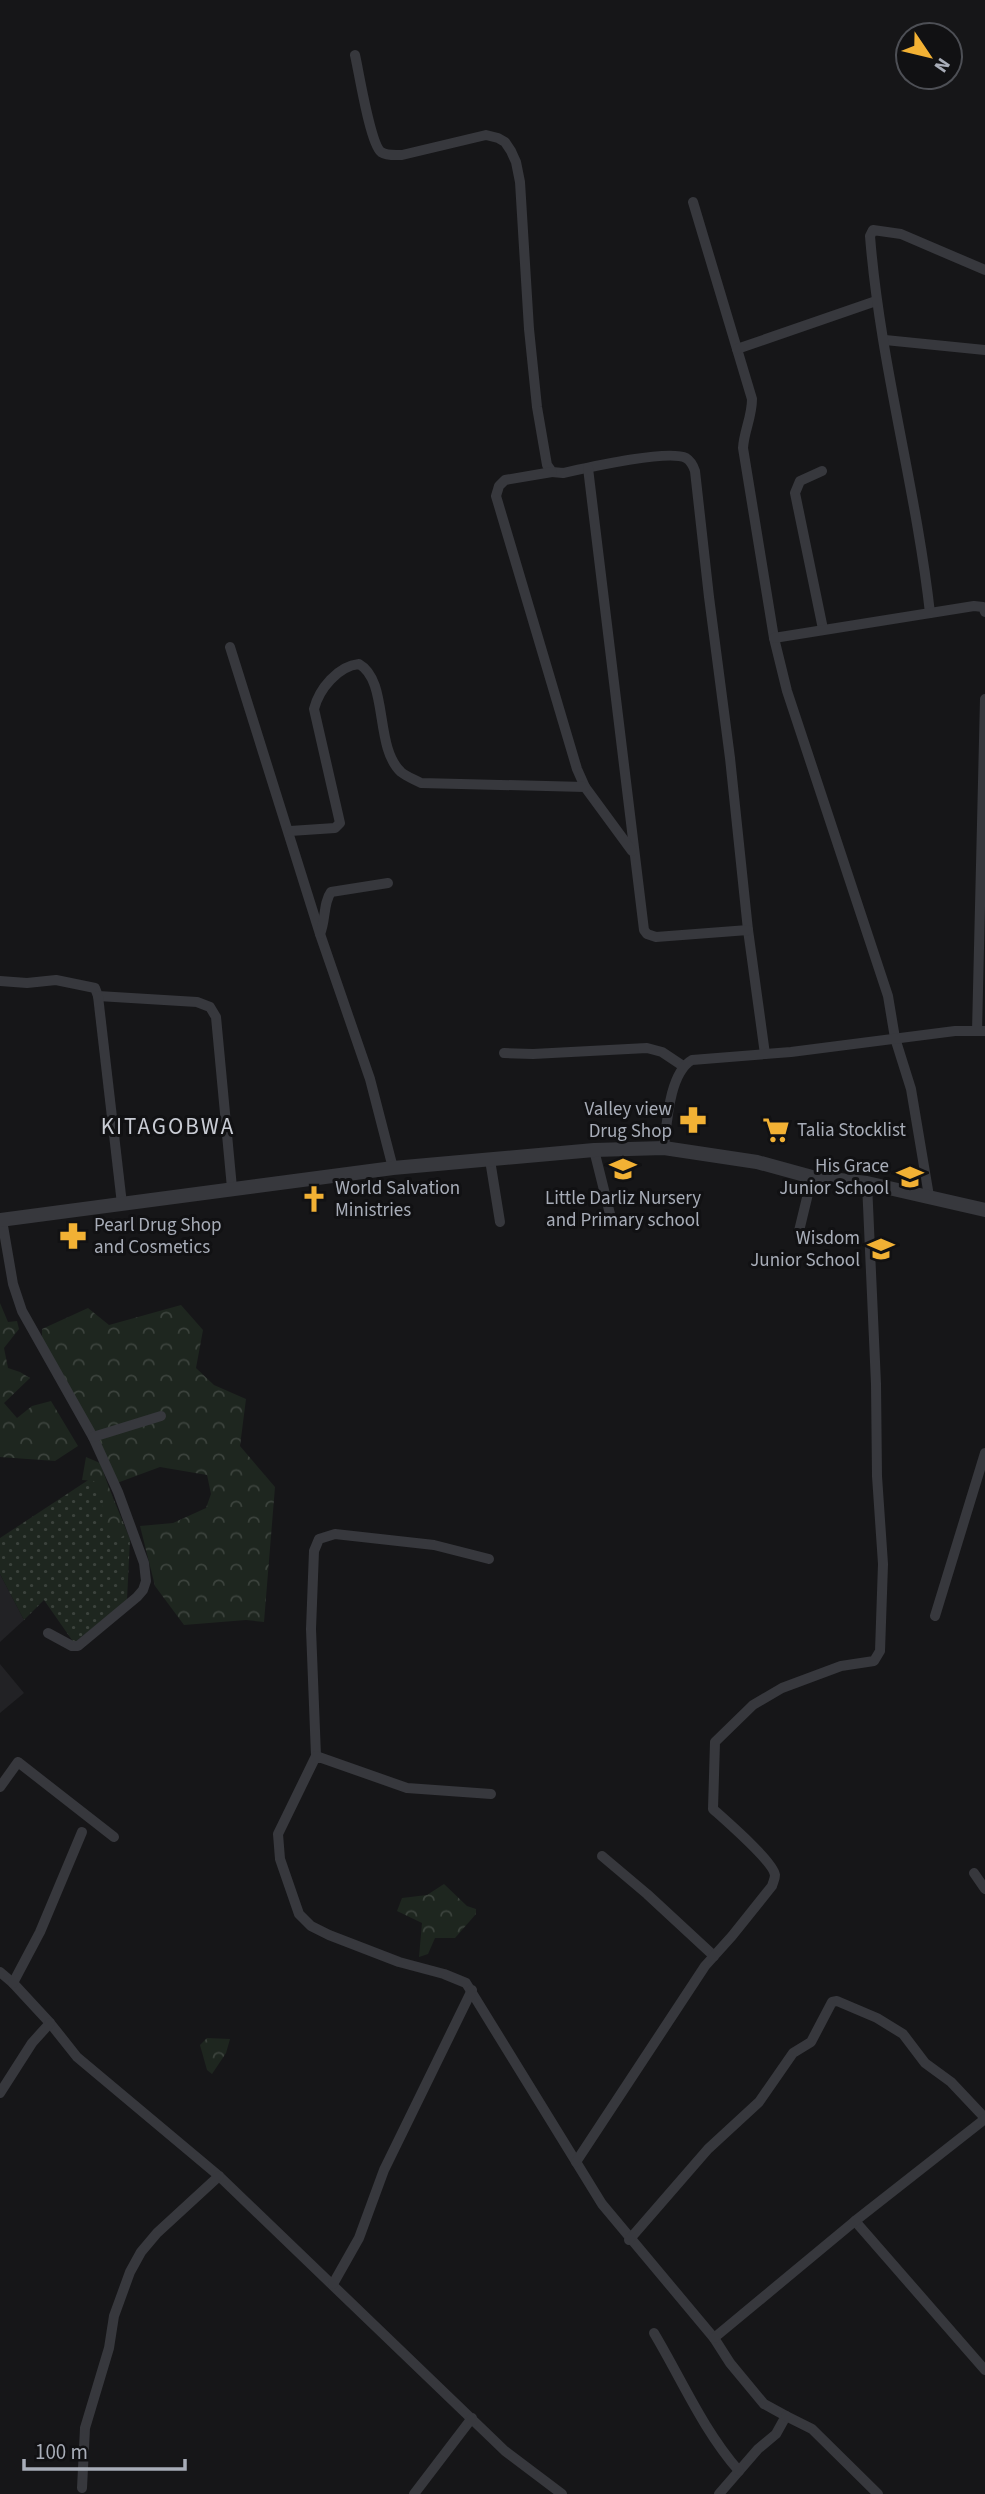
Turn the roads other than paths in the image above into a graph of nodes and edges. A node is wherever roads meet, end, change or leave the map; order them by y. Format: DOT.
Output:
graph roads {
  1 [pos="355,55"];
  2 [pos="693,202"];
  3 [pos="985,270"];
  4 [pos="876,301"];
  5 [pos="885,340"];
  6 [pos="737,349"];
  7 [pos="985,350"];
  8 [pos="589,468"];
  9 [pos="822,471"];
  10 [pos="552,472"];
  11 [pos="985,612"];
  12 [pos="930,613"];
  13 [pos="823,629"];
  14 [pos="774,638"];
  15 [pos="230,648"];
  16 [pos="985,699"];
  17 [pos="585,787"];
  18 [pos="290,831"];
  19 [pos="634,853"];
  20 [pos="388,883"];
  21 [pos="748,930"];
  22 [pos="320,934"];
  23 [pos="0,981"];
  24 [pos="98,996"];
  25 [pos="981,1031"];
  26 [pos="895,1038"];
  27 [pos="503,1053"];
  28 [pos="765,1054"];
  29 [pos="683,1066"];
  30 [pos="664,1148"];
  31 [pos="594,1150"];
  32 [pos="490,1160"];
  33 [pos="393,1168"];
  34 [pos="812,1177"];
  35 [pos="867,1184"];
  36 [pos="232,1188"];
  37 [pos="929,1196"];
  38 [pos="122,1204"];
  39 [pos="985,1210"];
  40 [pos="611,1218"];
  41 [pos="1,1220"];
  42 [pos="500,1222"];
  43 [pos="799,1231"];
  44 [pos="161,1416"];
  45 [pos="93,1437"];
  46 [pos="985,1452"];
  47 [pos="489,1559"];
  48 [pos="935,1616"];
  49 [pos="48,1633"];
  50 [pos="316,1756"];
  51 [pos="0,1787"];
  52 [pos="491,1794"];
  53 [pos="82,1832"];
  54 [pos="114,1837"];
  55 [pos="602,1856"];
  56 [pos="974,1873"];
  57 [pos="985,1889"];
  58 [pos="714,1956"];
  59 [pos="0,1972"];
  60 [pos="13,1983"];
  61 [pos="472,1990"];
  62 [pos="50,2023"];
  63 [pos="0,2093"];
  64 [pos="985,2118"];
  65 [pos="576,2162"];
  66 [pos="219,2176"];
  67 [pos="855,2221"];
  68 [pos="629,2240"];
  69 [pos="333,2284"];
  70 [pos="654,2333"];
  71 [pos="714,2338"];
  72 [pos="985,2370"];
  73 [pos="786,2416"];
  74 [pos="472,2418"];
  75 [pos="739,2471"];
  76 [pos="729,2484"];
  77 [pos="82,2488"];
  78 [pos="414,2494"];
  79 [pos="562,2494"];
  80 [pos="719,2494"];
  81 [pos="737,2494"];
  82 [pos="878,2494"];
  1 -- 10 [label="street"];
  2 -- 6 [label="street"];
  3 -- 4 [label="street"];
  4 -- 5 [label="street"];
  4 -- 6 [label="street"];
  5 -- 7 [label="street"];
  5 -- 12 [label="street"];
  6 -- 14 [label="street"];
  8 -- 10 [label="street"];
  8 -- 19 [label="street"];
  8 -- 21 [label="street"];
  9 -- 13 [label="street"];
  10 -- 17 [label="street"];
  11 -- 12 [label="street"];
  12 -- 13 [label="street"];
  13 -- 14 [label="street"];
  14 -- 26 [label="street"];
  15 -- 18 [label="street"];
  16 -- 25 [label="street"];
  17 -- 18 [label="street"];
  17 -- 19 [label="street"];
  18 -- 22 [label="street"];
  19 -- 21 [label="street"];
  20 -- 22 [label="street"];
  21 -- 28 [label="street"];
  22 -- 33 [label="street"];
  23 -- 24 [label="street"];
  24 -- 36 [label="street"];
  24 -- 38 [label="street"];
  25 -- 26 [label="street"];
  26 -- 28 [label="street"];
  26 -- 37 [label="street"];
  27 -- 29 [label="street"];
  28 -- 29 [label="street"];
  29 -- 30 [label="street"];
  30 -- 31 [label="street"];
  30 -- 34 [label="street"];
  31 -- 32 [label="street"];
  31 -- 40 [label="street"];
  32 -- 33 [label="street"];
  32 -- 42 [label="street"];
  33 -- 36 [label="street"];
  34 -- 35 [label="street"];
  34 -- 43 [label="street"];
  35 -- 37 [label="street"];
  35 -- 58 [label="street"];
  36 -- 38 [label="street"];
  37 -- 39 [label="street"];
  38 -- 41 [label="street"];
  41 -- 45 [label="street"];
  44 -- 45 [label="street"];
  45 -- 49 [label="street"];
  46 -- 48 [label="street"];
  47 -- 50 [label="street"];
  50 -- 52 [label="street"];
  50 -- 61 [label="street"];
  51 -- 54 [label="street"];
  53 -- 60 [label="street"];
  55 -- 58 [label="street"];
  56 -- 57 [label="street"];
  58 -- 65 [label="street"];
  59 -- 60 [label="street"];
  60 -- 62 [label="street"];
  61 -- 65 [label="street"];
  61 -- 69 [label="street"];
  62 -- 63 [label="street"];
  62 -- 66 [label="street"];
  64 -- 67 [label="street"];
  64 -- 68 [label="street"];
  65 -- 68 [label="street"];
  66 -- 69 [label="street"];
  66 -- 77 [label="street"];
  67 -- 71 [label="street"];
  67 -- 72 [label="street"];
  68 -- 71 [label="street"];
  69 -- 74 [label="street"];
  70 -- 75 [label="street"];
  71 -- 73 [label="street"];
  73 -- 75 [label="street"];
  73 -- 82 [label="street"];
  74 -- 78 [label="street"];
  74 -- 79 [label="street"];
  75 -- 76 [label="street"];
  76 -- 80 [label="street"];
  76 -- 81 [label="street"];
}
